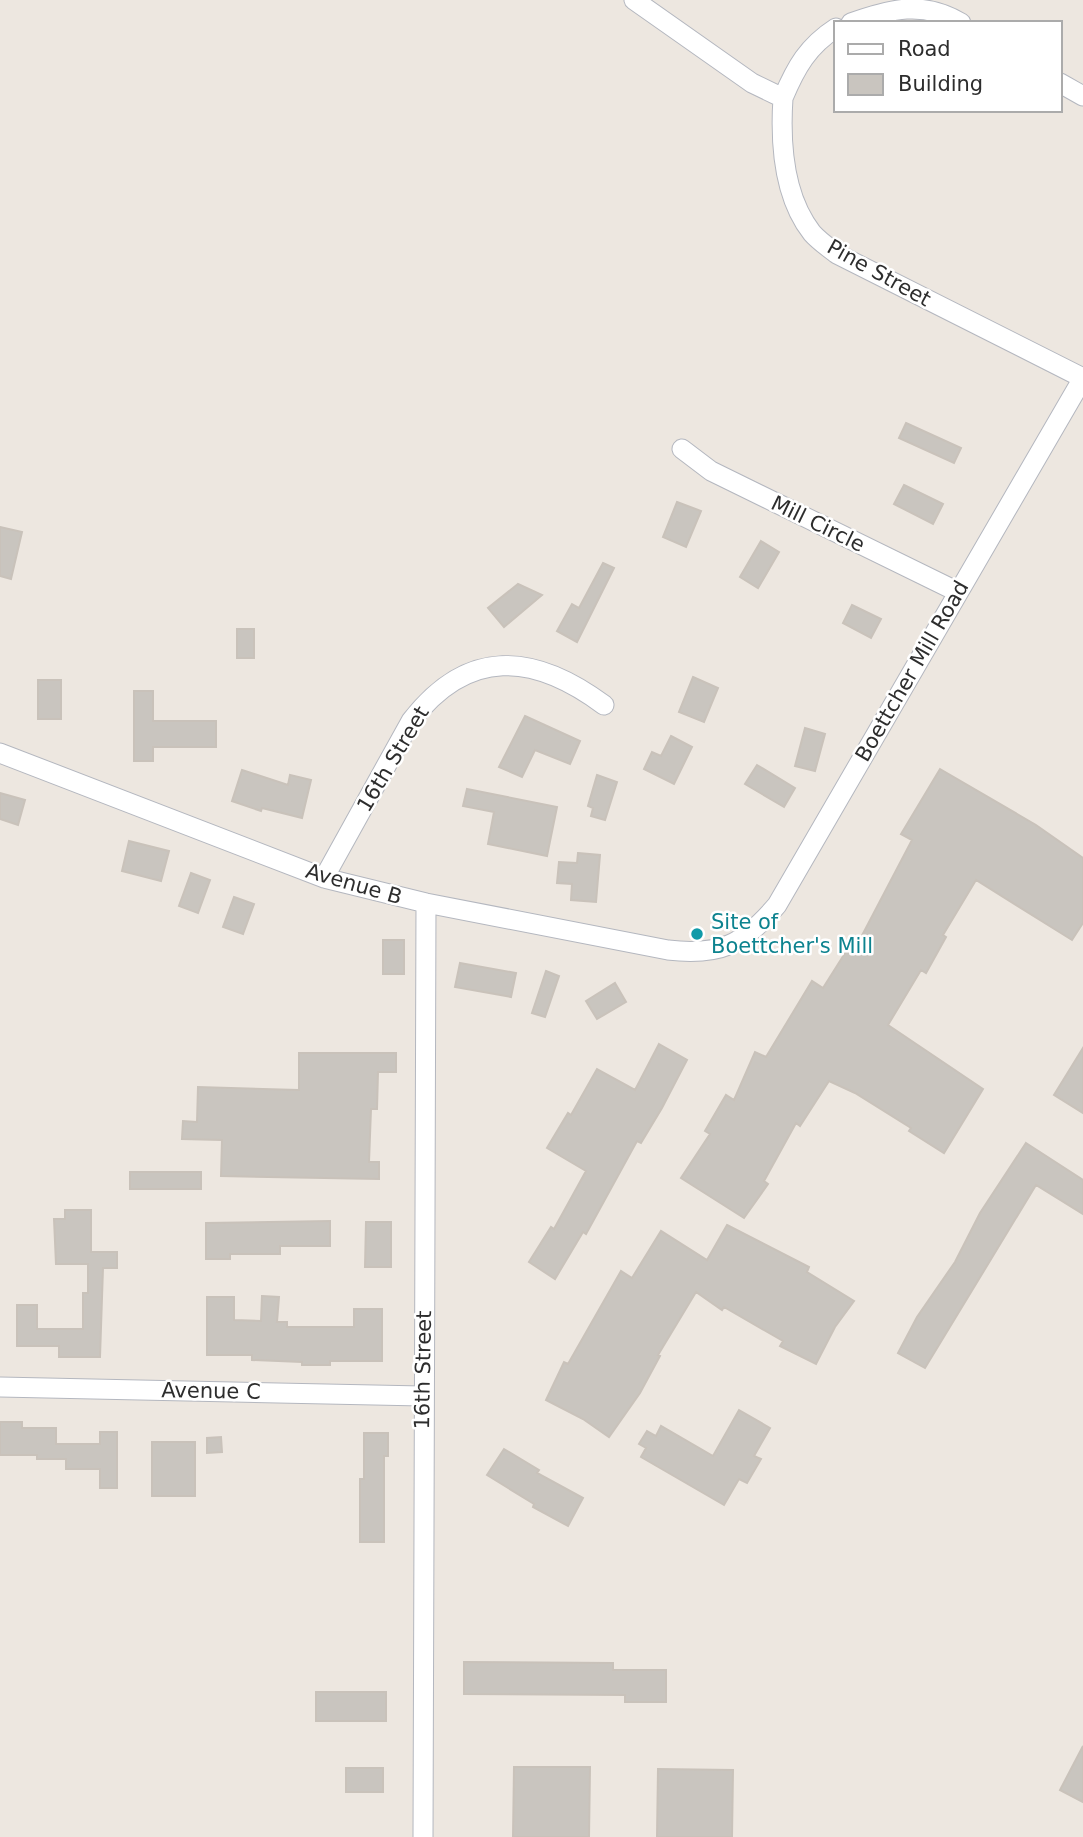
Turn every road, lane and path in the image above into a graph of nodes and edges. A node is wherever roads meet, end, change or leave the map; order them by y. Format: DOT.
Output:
graph roads {
  1 [pos="634,0"];
  2 [pos="857,21"];
  3 [pos="958,21"];
  4 [pos="834,29"];
  5 [pos="1062,84"];
  6 [pos="1083,96"];
  7 [pos="783,98"];
  8 [pos="1083,378"];
  9 [pos="682,449"];
  10 [pos="958,592"];
  11 [pos="604,705"];
  12 [pos="0,753"];
  13 [pos="324,878"];
  14 [pos="426,904"];
  15 [pos="724,948"];
  16 [pos="0,1387"];
  17 [pos="422,1396"];
  18 [pos="423,1837"];
  1 -- 7 [label="street"];
  2 -- 3 [label="street"];
  4 -- 7 [label="street, Pine Street"];
  5 -- 6 [label="street"];
  7 -- 8 [label="street, Pine Street"];
  8 -- 10 [label="street, Boettcher Mill Road"];
  9 -- 10 [label="street, Mill Circle"];
  10 -- 15 [label="street, Boettcher Mill Road"];
  11 -- 13 [label="street, 16th Street"];
  12 -- 13 [label="street, Avenue B"];
  13 -- 14 [label="street, Avenue B"];
  14 -- 15 [label="street, Avenue B"];
  14 -- 17 [label="street, 16th Street"];
  16 -- 17 [label="street, Avenue C"];
  17 -- 18 [label="street, 16th Street"];
}
